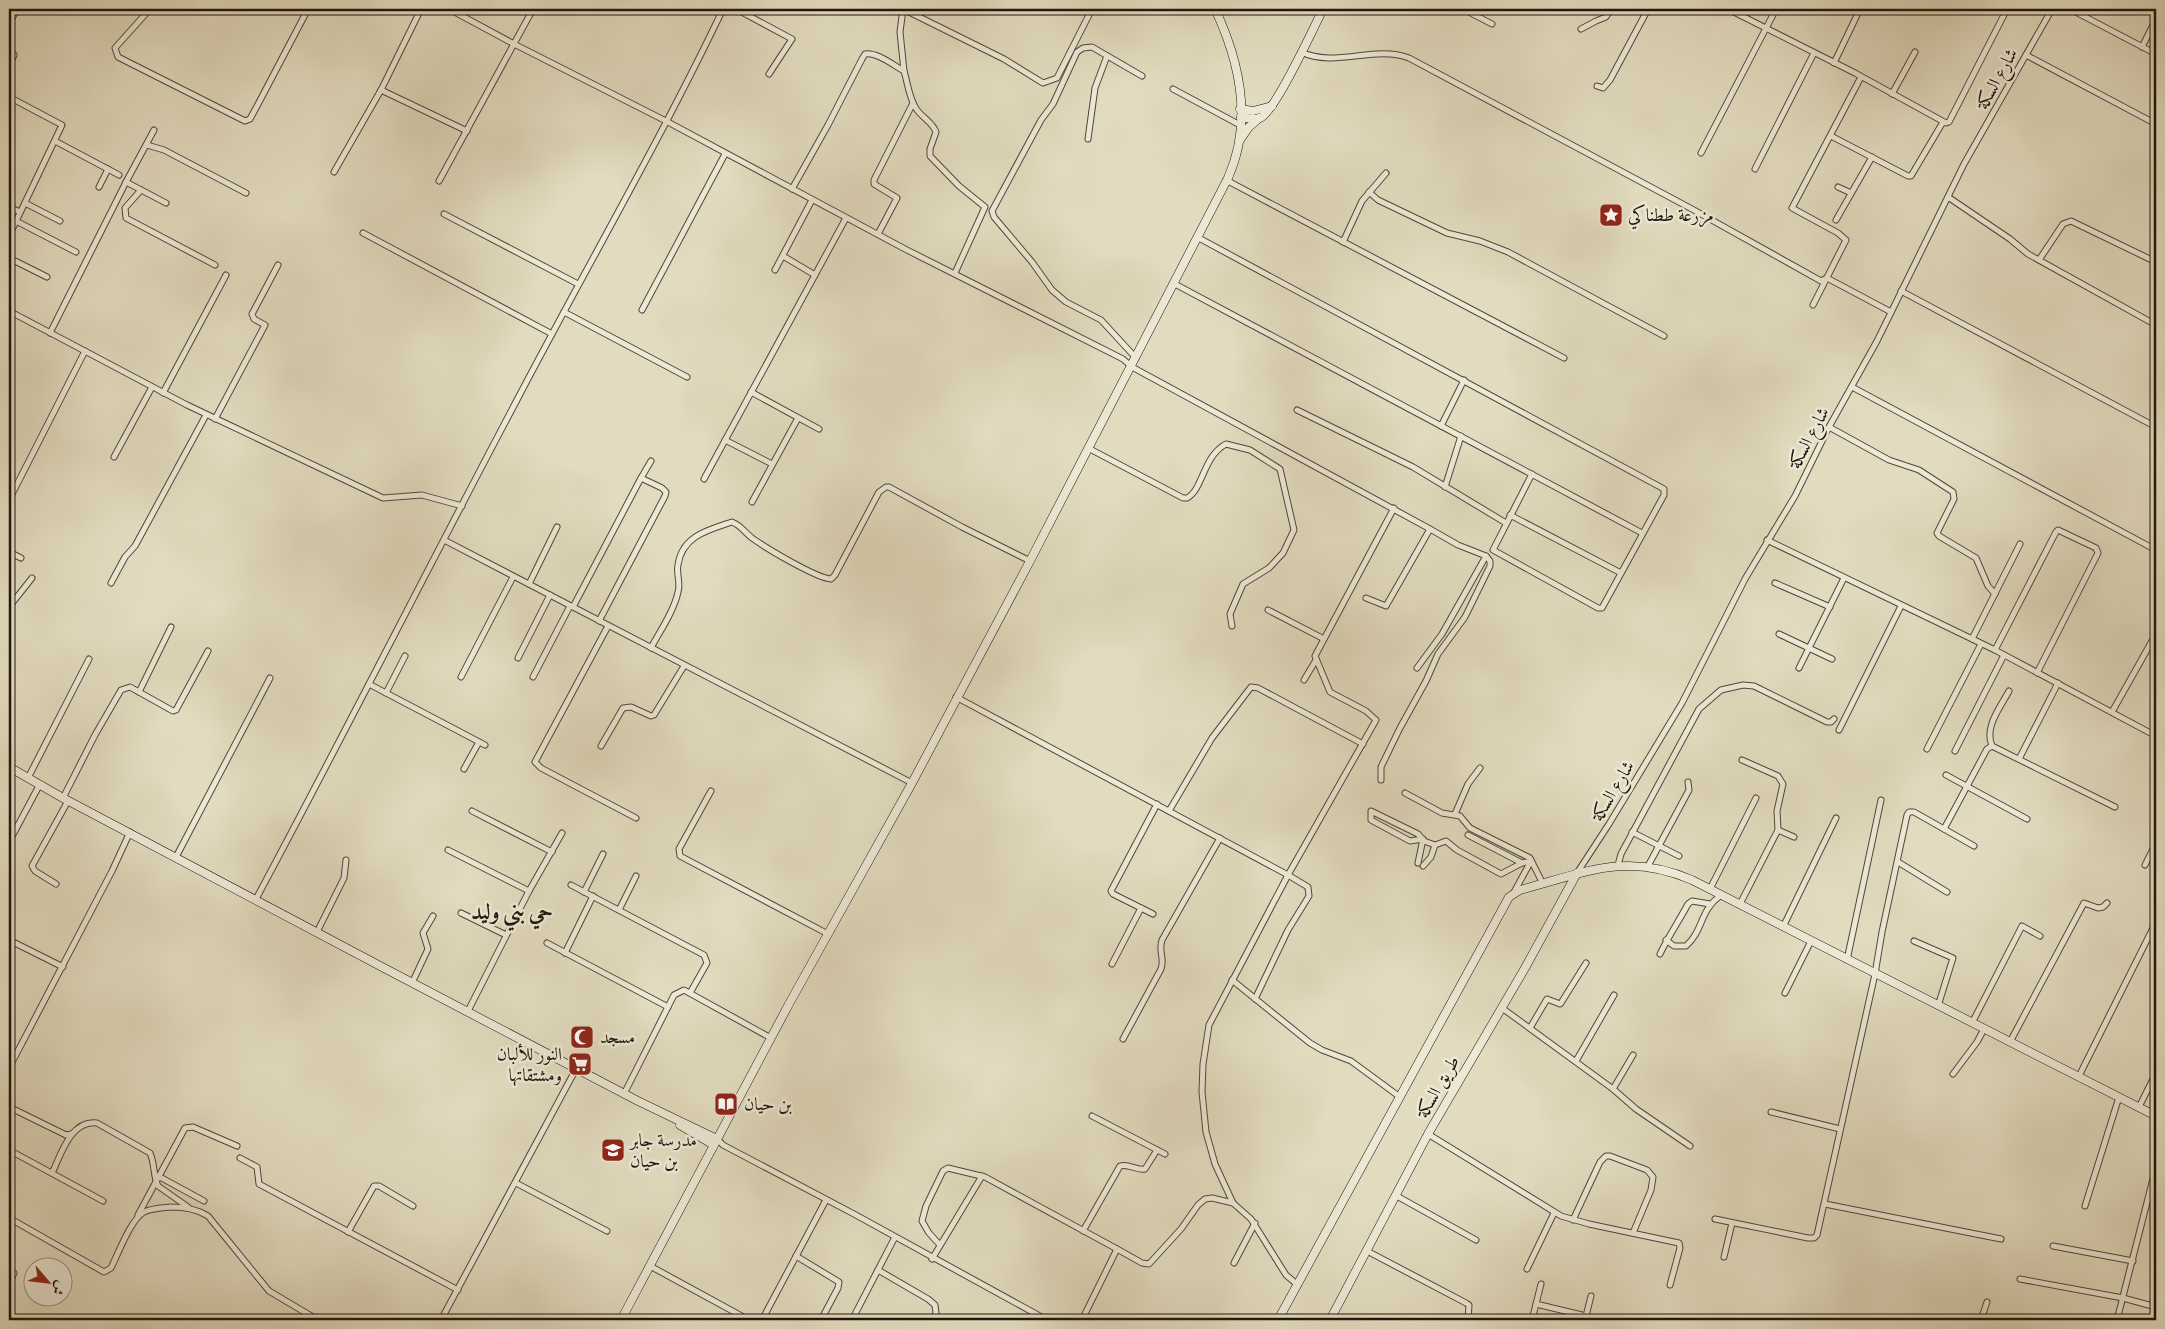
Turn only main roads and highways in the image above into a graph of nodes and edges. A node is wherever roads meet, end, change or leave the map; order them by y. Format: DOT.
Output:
graph roads {
  1 [pos="1215,9"];
  2 [pos="1323,9"];
  3 [pos="1272,106"];
  4 [pos="1240,117"];
  5 [pos="1260,118"];
  6 [pos="1239,142"];
  7 [pos="9,767"];
  8 [pos="1578,873"];
  9 [pos="2156,1116"];
  10 [pos="723,1127"];
  11 [pos="700,1134"];
  12 [pos="718,1143"];
  13 [pos="709,1154"];
  14 [pos="621,1320"];
  15 [pos="1278,1320"];
  16 [pos="1330,1320"];
  1 -- 4 [label="main road"];
  2 -- 3 [label="main road"];
  3 -- 4 [label="main road"];
  3 -- 5 [label="main road"];
  4 -- 5 [label="main road"];
  4 -- 6 [label="main road"];
  5 -- 6 [label="main road"];
  6 -- 10 [label="main road"];
  7 -- 11 [label="main road"];
  8 -- 9 [label="main road"];
  8 -- 15 [label="main road"];
  8 -- 16 [label="main road, طريق السكة"];
  10 -- 11 [label="main road"];
  10 -- 12 [label="main road"];
  11 -- 12 [label="main road"];
  11 -- 13 [label="main road"];
  12 -- 13 [label="main road"];
  13 -- 14 [label="main road"];
}
